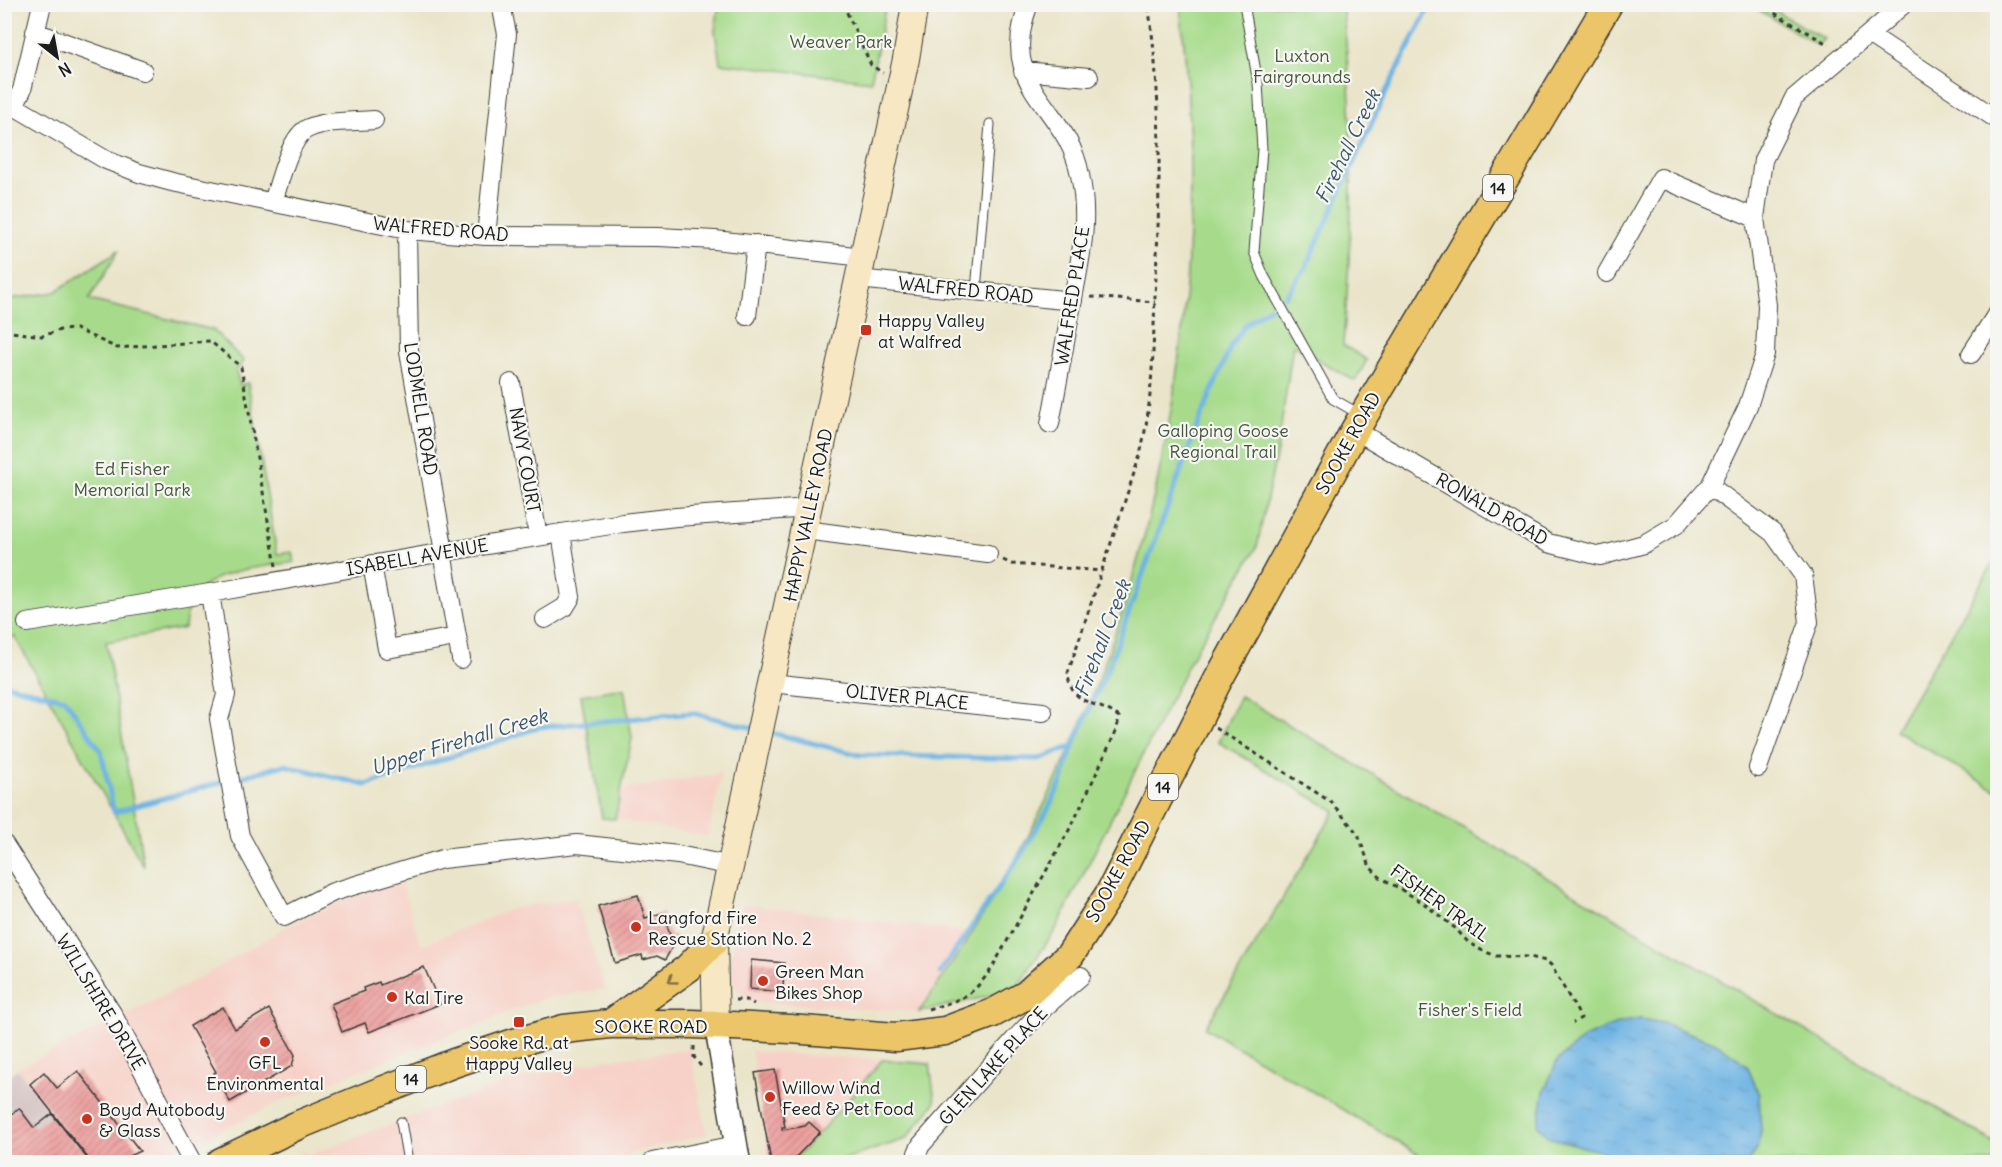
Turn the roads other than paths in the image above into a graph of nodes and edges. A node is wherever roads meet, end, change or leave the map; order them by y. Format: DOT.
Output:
graph roads {
  1 [pos="42,4"];
  2 [pos="501,4"];
  3 [pos="915,4"];
  4 [pos="1029,4"];
  5 [pos="1244,4"];
  6 [pos="1608,4"];
  7 [pos="1904,4"];
  8 [pos="35,32"];
  9 [pos="1870,35"];
  10 [pos="142,71"];
  11 [pos="1023,71"];
  12 [pos="1089,77"];
  13 [pos="9,105"];
  14 [pos="374,120"];
  15 [pos="1998,120"];
  16 [pos="990,124"];
  17 [pos="273,202"];
  18 [pos="1755,218"];
  19 [pos="407,230"];
  20 [pos="486,236"];
  21 [pos="756,244"];
  22 [pos="861,268"];
  23 [pos="1607,273"];
  24 [pos="976,291"];
  25 [pos="1074,298"];
  26 [pos="1998,312"];
  27 [pos="747,316"];
  28 [pos="1971,354"];
  29 [pos="512,383"];
  30 [pos="1359,423"];
  31 [pos="1050,424"];
  32 [pos="1710,486"];
  33 [pos="807,519"];
  34 [pos="561,533"];
  35 [pos="538,536"];
  36 [pos="443,552"];
  37 [pos="988,554"];
  38 [pos="372,564"];
  39 [pos="210,593"];
  40 [pos="545,620"];
  41 [pos="27,622"];
  42 [pos="445,639"];
  43 [pos="461,659"];
  44 [pos="771,683"];
  45 [pos="1043,712"];
  46 [pos="1758,768"];
  47 [pos="4,844"];
  48 [pos="732,866"];
  49 [pos="714,941"];
  50 [pos="1081,976"];
  51 [pos="610,1024"];
  52 [pos="716,1026"];
  53 [pos="401,1122"];
  54 [pos="737,1154"];
  55 [pos="192,1162"];
  56 [pos="221,1162"];
  57 [pos="408,1162"];
  58 [pos="652,1162"];
  59 [pos="917,1162"];
  1 -- 8 [label="street"];
  2 -- 20 [label="street"];
  3 -- 22 [label="main road, HAPPY VALLEY ROAD"];
  4 -- 11 [label="street, WALFRED PLACE"];
  5 -- 30 [label="lane"];
  6 -- 30 [label="main road, SOOKE ROAD / 14"];
  7 -- 9 [label="street, RONALD ROAD"];
  8 -- 10 [label="street"];
  8 -- 13 [label="street"];
  9 -- 15 [label="street"];
  9 -- 18 [label="street, RONALD ROAD"];
  11 -- 12 [label="street"];
  11 -- 25 [label="street, WALFRED PLACE"];
  13 -- 17 [label="street, WALFRED ROAD"];
  14 -- 17 [label="street"];
  16 -- 24 [label="lane"];
  17 -- 19 [label="street, WALFRED ROAD"];
  18 -- 23 [label="street"];
  18 -- 32 [label="street, RONALD ROAD"];
  19 -- 20 [label="street, WALFRED ROAD"];
  19 -- 36 [label="street, LODMELL ROAD"];
  20 -- 21 [label="street, WALFRED ROAD"];
  21 -- 22 [label="street, WALFRED ROAD"];
  21 -- 27 [label="street"];
  22 -- 24 [label="street, WALFRED ROAD"];
  22 -- 33 [label="main road, HAPPY VALLEY ROAD"];
  24 -- 25 [label="street, WALFRED ROAD"];
  25 -- 31 [label="street, WALFRED PLACE"];
  26 -- 28 [label="street"];
  29 -- 35 [label="street, NAVY COURT"];
  30 -- 32 [label="street, RONALD ROAD"];
  30 -- 52 [label="main road, SOOKE ROAD / 14"];
  32 -- 46 [label="street"];
  33 -- 34 [label="street, ISABELL AVENUE"];
  33 -- 37 [label="street, ISABELL AVENUE"];
  33 -- 44 [label="main road, HAPPY VALLEY ROAD"];
  34 -- 35 [label="street, ISABELL AVENUE"];
  34 -- 40 [label="street"];
  35 -- 36 [label="street, ISABELL AVENUE"];
  36 -- 38 [label="street, ISABELL AVENUE"];
  36 -- 43 [label="street, LODMELL ROAD"];
  38 -- 39 [label="street, ISABELL AVENUE"];
  38 -- 42 [label="street"];
  39 -- 41 [label="street, ISABELL AVENUE"];
  39 -- 48 [label="street"];
  44 -- 45 [label="street, OLIVER PLACE"];
  44 -- 48 [label="main road, HAPPY VALLEY ROAD"];
  47 -- 55 [label="street, WILLSHIRE DRIVE"];
  48 -- 49 [label="main road, HAPPY VALLEY ROAD"];
  49 -- 51 [label="main road, one-way"];
  49 -- 52 [label="main road, HAPPY VALLEY ROAD"];
  50 -- 59 [label="street, GLEN LAKE PLACE"];
  51 -- 52 [label="main road, SOOKE ROAD / 14"];
  51 -- 56 [label="main road, SOOKE ROAD / 14"];
  52 -- 54 [label="street"];
  53 -- 57 [label="lane"];
  54 -- 58 [label="street"];
}
